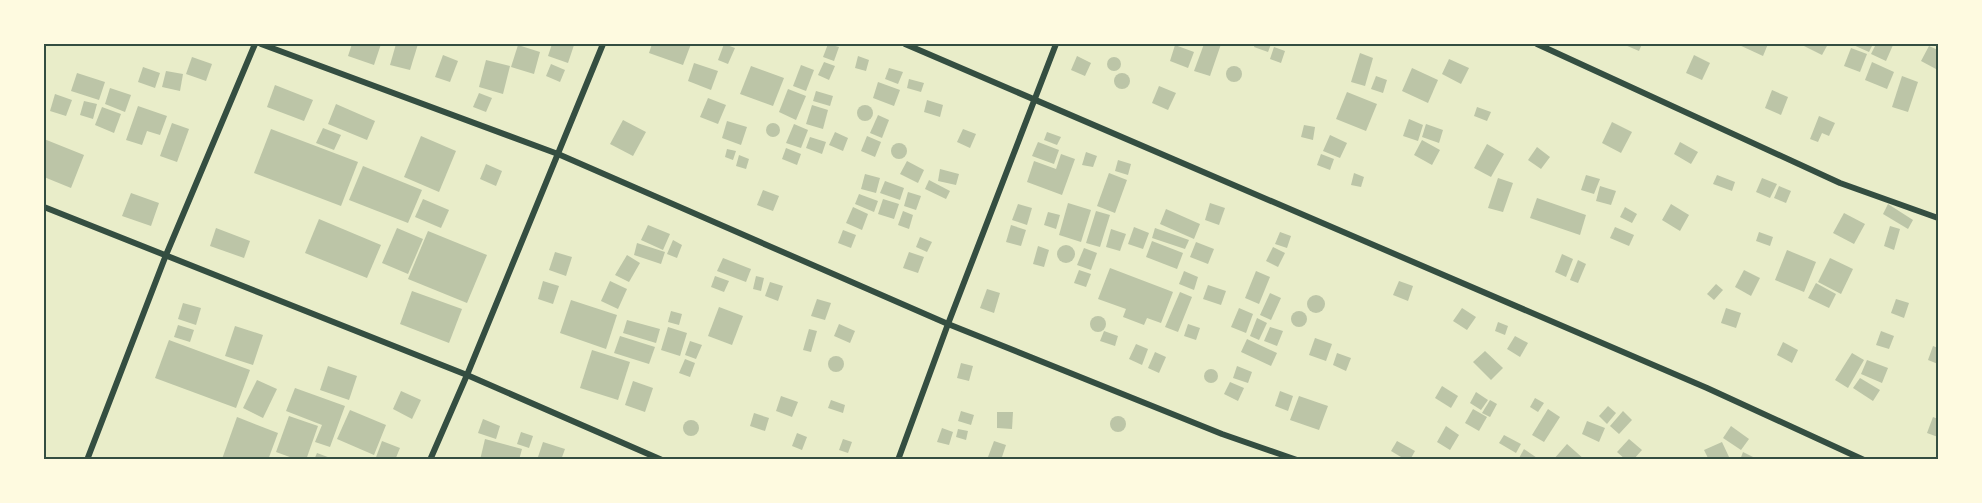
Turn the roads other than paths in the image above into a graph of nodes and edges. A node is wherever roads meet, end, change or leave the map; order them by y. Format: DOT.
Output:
graph roads {
  1 [pos="255,44"];
  2 [pos="261,44"];
  3 [pos="603,44"];
  4 [pos="905,44"];
  5 [pos="1056,44"];
  6 [pos="1538,44"];
  7 [pos="1034,99"];
  8 [pos="558,154"];
  9 [pos="44,207"];
  10 [pos="1938,218"];
  11 [pos="166,255"];
  12 [pos="948,324"];
  13 [pos="467,375"];
  14 [pos="87,459"];
  15 [pos="430,459"];
  16 [pos="662,459"];
  17 [pos="898,459"];
  18 [pos="1297,459"];
  19 [pos="1864,459"];
  1 -- 11 [label="street"];
  2 -- 8 [label="street"];
  3 -- 8 [label="street"];
  4 -- 7 [label="street"];
  5 -- 7 [label="street"];
  6 -- 10 [label="street"];
  7 -- 12 [label="street"];
  7 -- 19 [label="street"];
  8 -- 12 [label="street"];
  8 -- 13 [label="street"];
  9 -- 11 [label="street"];
  11 -- 13 [label="street"];
  11 -- 14 [label="street"];
  12 -- 17 [label="street"];
  12 -- 18 [label="street"];
  13 -- 15 [label="street"];
  13 -- 16 [label="street"];
}
